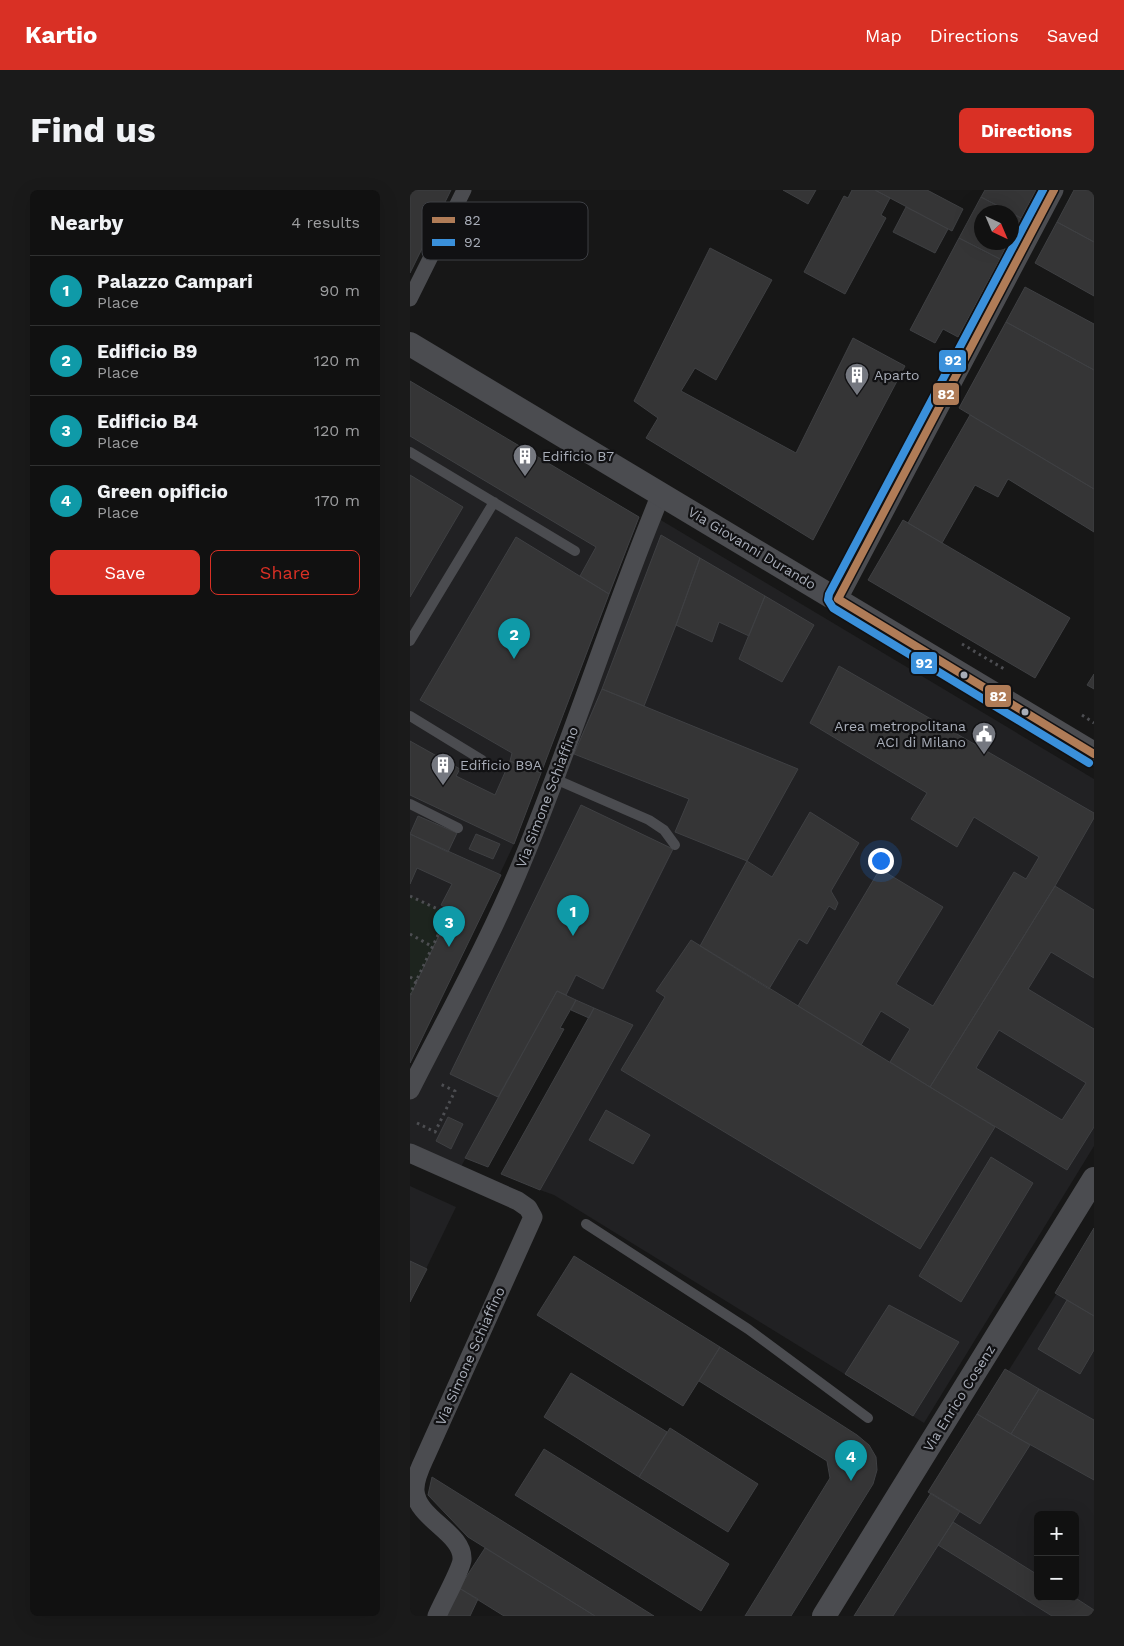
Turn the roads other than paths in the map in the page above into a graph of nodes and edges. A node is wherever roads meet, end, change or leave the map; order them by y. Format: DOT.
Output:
graph roads {
  1 [pos="464,190"];
  2 [pos="1054,190"];
  3 [pos="458,202"];
  4 [pos="429,260"];
  5 [pos="410,299"];
  6 [pos="410,344"];
  7 [pos="410,452"];
  8 [pos="661,494"];
  9 [pos="494,502"];
  10 [pos="575,550"];
  11 [pos="838,599"];
  12 [pos="410,642"];
  13 [pos="410,716"];
  14 [pos="1094,754"];
  15 [pos="482,760"];
  16 [pos="555,779"];
  17 [pos="410,804"];
  18 [pos="458,828"];
  19 [pos="675,845"];
  20 [pos="410,1090"];
  21 [pos="410,1153"];
  22 [pos="1094,1180"];
  23 [pos="586,1224"];
  24 [pos="868,1418"];
  25 [pos="436,1616"];
  26 [pos="824,1616"];
  1 -- 3 [label="street"];
  2 -- 11 [label="street"];
  4 -- 5 [label="street"];
  6 -- 8 [label="street, Via Giovanni Durando"];
  7 -- 9 [label="lane"];
  8 -- 11 [label="street, Via Giovanni Durando"];
  8 -- 16 [label="street, Via Simone Schiaffino"];
  9 -- 10 [label="lane"];
  9 -- 12 [label="lane"];
  11 -- 14 [label="street, Via Giovanni Durando"];
  13 -- 15 [label="lane"];
  16 -- 19 [label="lane"];
  16 -- 20 [label="street, Via Simone Schiaffino"];
  17 -- 18 [label="lane"];
  21 -- 25 [label="street, Via Simone Schiaffino"];
  22 -- 26 [label="street, Via Enrico Cosenz"];
  23 -- 24 [label="lane"];
}
